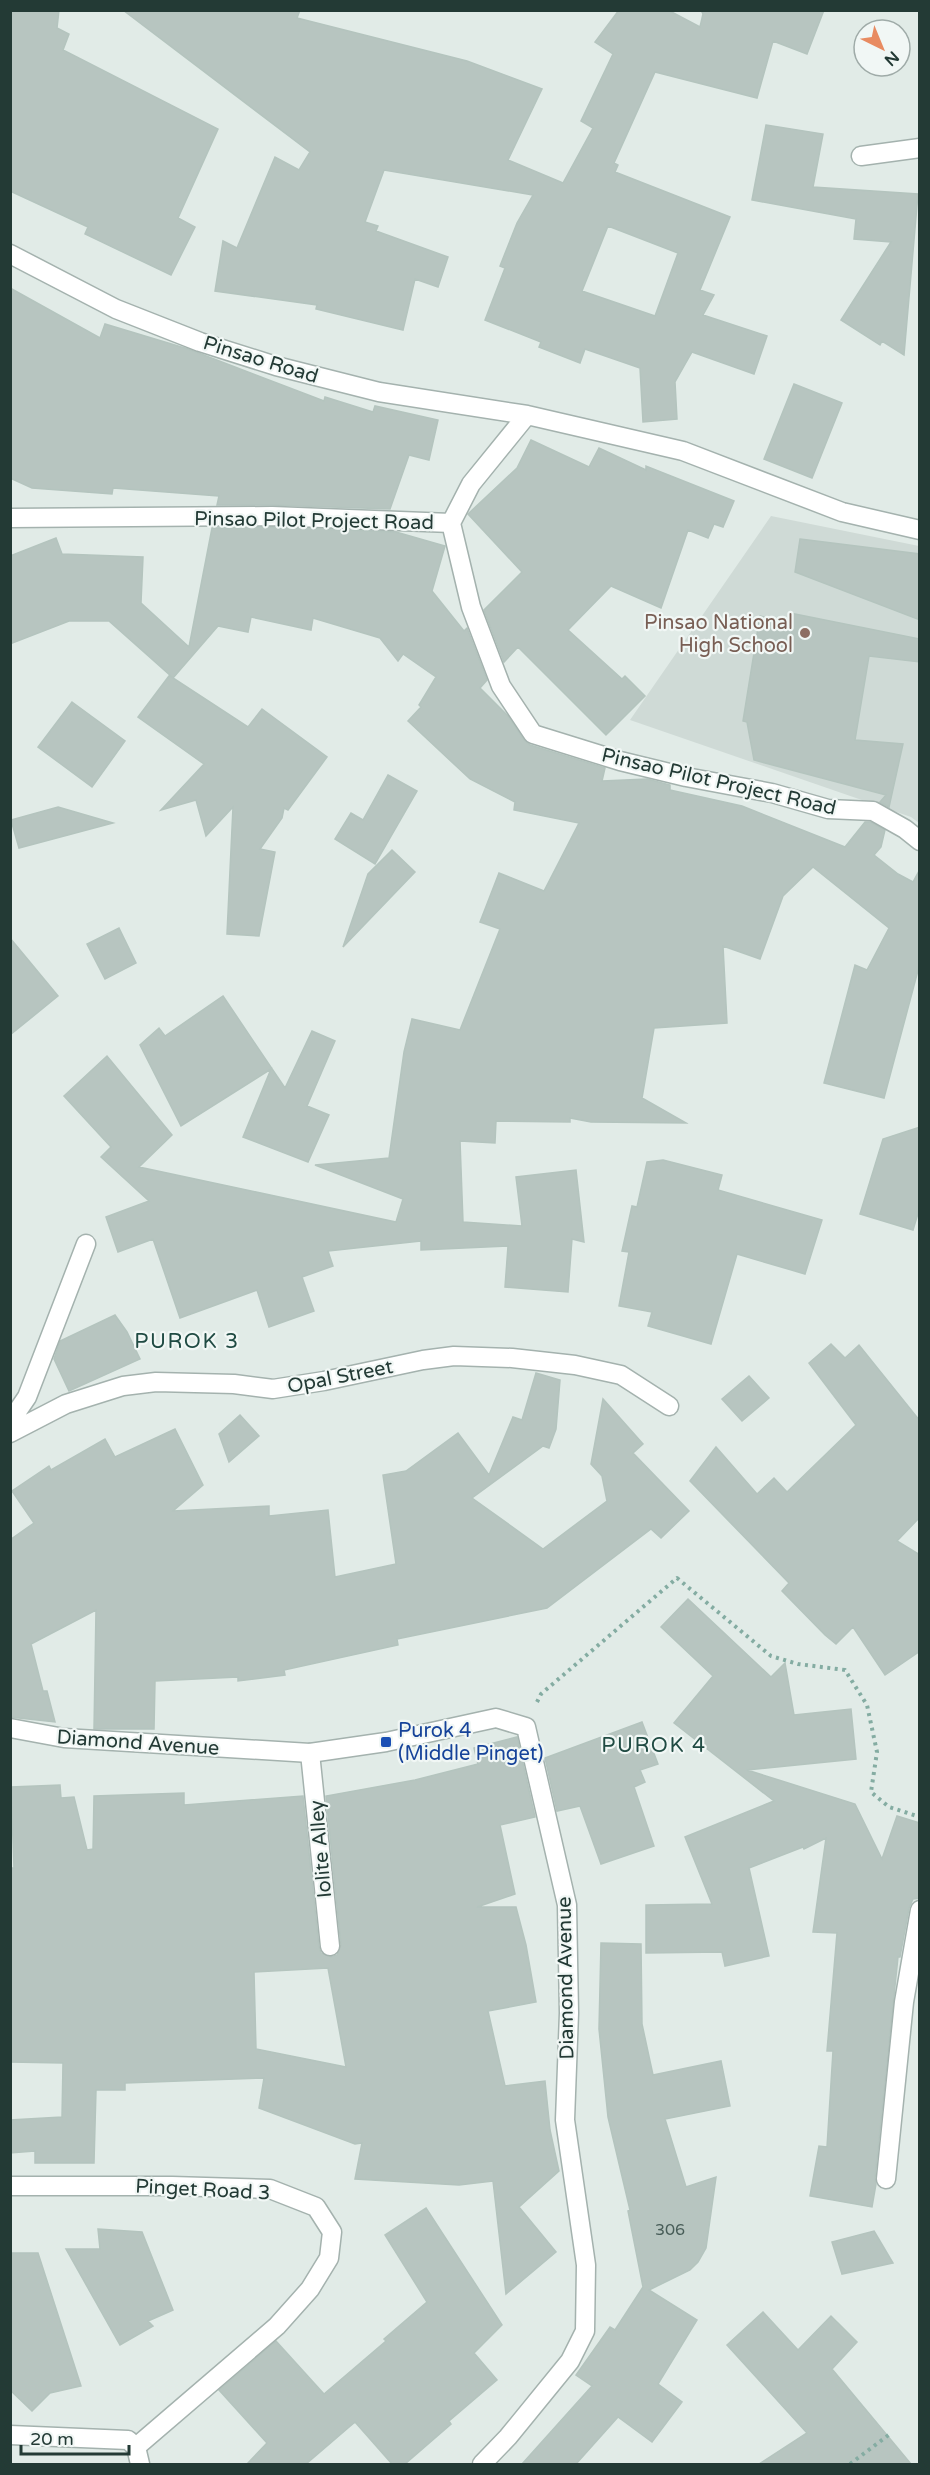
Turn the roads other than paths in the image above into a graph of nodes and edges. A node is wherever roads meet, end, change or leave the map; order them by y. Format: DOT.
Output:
graph roads {
  1 [pos="920,148"];
  2 [pos="861,156"];
  3 [pos="10,254"];
  4 [pos="527,415"];
  5 [pos="10,518"];
  6 [pos="452,523"];
  7 [pos="920,530"];
  8 [pos="920,841"];
  9 [pos="86,1245"];
  10 [pos="669,1406"];
  11 [pos="10,1422"];
  12 [pos="10,1433"];
  13 [pos="10,1728"];
  14 [pos="310,1753"];
  15 [pos="920,1910"];
  16 [pos="330,1946"];
  17 [pos="886,2179"];
  18 [pos="10,2186"];
  19 [pos="10,2435"];
  20 [pos="138,2456"];
  21 [pos="482,2464"];
  1 -- 2 [label="street"];
  3 -- 4 [label="street, Pinsao Road"];
  4 -- 6 [label="street"];
  4 -- 7 [label="street"];
  5 -- 6 [label="street, Pinsao Pilot Project Road"];
  6 -- 8 [label="street, Pinsao Pilot Project Road"];
  9 -- 11 [label="street"];
  10 -- 12 [label="street, Opal Street"];
  13 -- 14 [label="street, Diamond Avenue"];
  14 -- 16 [label="street, Iolite Alley"];
  14 -- 21 [label="street, Diamond Avenue"];
  15 -- 17 [label="street"];
  18 -- 20 [label="street, Pinget Road 3"];
  19 -- 20 [label="street"];
}
